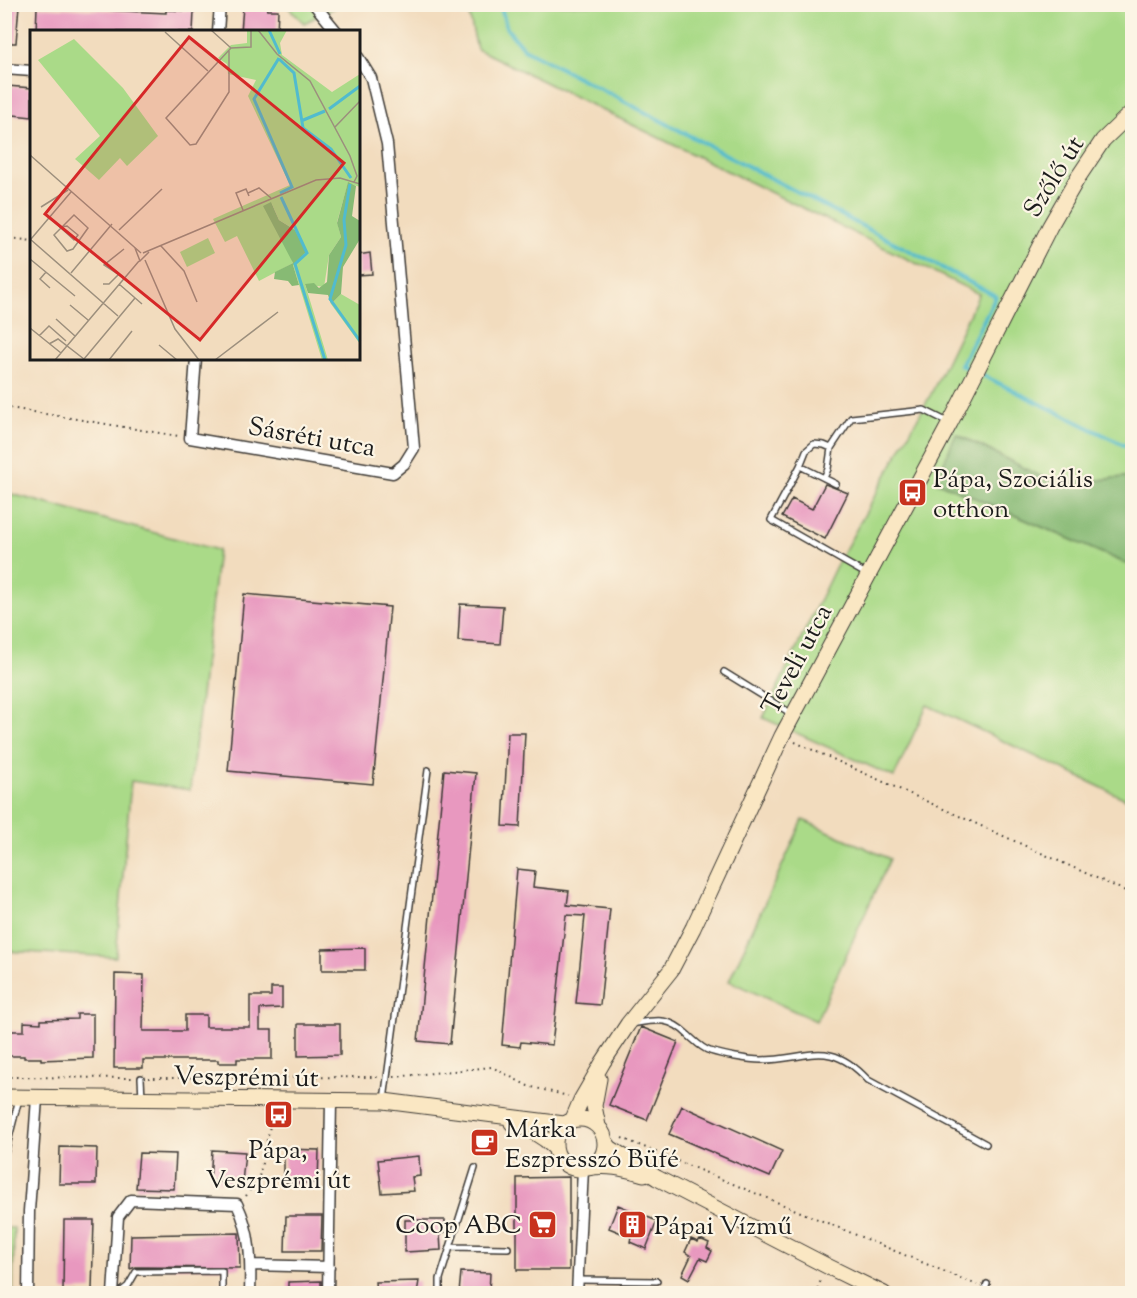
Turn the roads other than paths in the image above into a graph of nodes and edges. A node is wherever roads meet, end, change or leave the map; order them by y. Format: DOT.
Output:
graph roads {
  1 [pos="220,4"];
  2 [pos="314,4"];
  3 [pos="218,30"];
  4 [pos="336,30"];
  5 [pos="360,60"];
  6 [pos="4,69"];
  7 [pos="30,71"];
  8 [pos="1132,112"];
  9 [pos="1025,274"];
  10 [pos="196,360"];
  11 [pos="950,423"];
  12 [pos="831,448"];
  13 [pos="800,466"];
  14 [pos="824,478"];
  15 [pos="836,484"];
  16 [pos="868,575"];
  17 [pos="724,672"];
  18 [pos="793,714"];
  19 [pos="428,770"];
  20 [pos="628,1024"];
  21 [pos="603,1062"];
  22 [pos="141,1078"];
  23 [pos="12,1097"];
  24 [pos="37,1098"];
  25 [pos="142,1098"];
  26 [pos="331,1101"];
  27 [pos="384,1101"];
  28 [pos="487,1113"];
  29 [pos="569,1121"];
  30 [pos="598,1126"];
  31 [pos="612,1139"];
  32 [pos="986,1144"];
  33 [pos="555,1148"];
  34 [pos="4,1157"];
  35 [pos="475,1168"];
  36 [pos="585,1168"];
  37 [pos="657,1178"];
  38 [pos="450,1247"];
  39 [pos="508,1248"];
  40 [pos="251,1265"];
  41 [pos="328,1267"];
  42 [pos="578,1280"];
  43 [pos="657,1281"];
  44 [pos="28,1293"];
  45 [pos="113,1293"];
  46 [pos="118,1293"];
  47 [pos="222,1293"];
  48 [pos="250,1293"];
  49 [pos="328,1293"];
  50 [pos="440,1293"];
  51 [pos="578,1293"];
  52 [pos="884,1293"];
  1 -- 3 [label="street"];
  2 -- 4 [label="street"];
  5 -- 10 [label="street, Sásréti utca"];
  6 -- 7 [label="street"];
  8 -- 9 [label="main road, Szőlő út"];
  9 -- 11 [label="main road, Teveli utca"];
  11 -- 12 [label="lane"];
  11 -- 16 [label="main road, Teveli utca"];
  12 -- 13 [label="lane"];
  12 -- 14 [label="lane"];
  13 -- 14 [label="lane"];
  13 -- 16 [label="lane"];
  14 -- 15 [label="lane"];
  16 -- 18 [label="main road, Teveli utca"];
  17 -- 18 [label="lane"];
  18 -- 20 [label="main road, Teveli utca"];
  19 -- 27 [label="lane"];
  20 -- 21 [label="main road, Teveli utca"];
  20 -- 32 [label="lane"];
  21 -- 29 [label="main road, Teveli utca"];
  21 -- 30 [label="main road, Teveli utca"];
  22 -- 25 [label="lane"];
  23 -- 24 [label="main road, Veszprémi út"];
  23 -- 34 [label="lane"];
  24 -- 25 [label="main road, Veszprémi út"];
  24 -- 44 [label="street"];
  25 -- 26 [label="main road, Veszprémi út"];
  26 -- 27 [label="main road, Veszprémi út"];
  26 -- 41 [label="street"];
  27 -- 28 [label="main road, Veszprémi út"];
  28 -- 29 [label="main road, Veszprémi út"];
  28 -- 33 [label="main road, Veszprémi út"];
  29 -- 30 [label="main road"];
  29 -- 33 [label="main road"];
  30 -- 31 [label="main road"];
  31 -- 36 [label="main road"];
  31 -- 37 [label="main road"];
  33 -- 36 [label="main road"];
  35 -- 38 [label="lane"];
  36 -- 37 [label="main road"];
  36 -- 42 [label="street"];
  37 -- 52 [label="main road"];
  38 -- 39 [label="lane"];
  38 -- 50 [label="lane"];
  40 -- 41 [label="street"];
  40 -- 45 [label="street"];
  40 -- 48 [label="street"];
  41 -- 49 [label="street"];
  42 -- 43 [label="lane"];
  42 -- 51 [label="street"];
  46 -- 47 [label="lane"];
}
